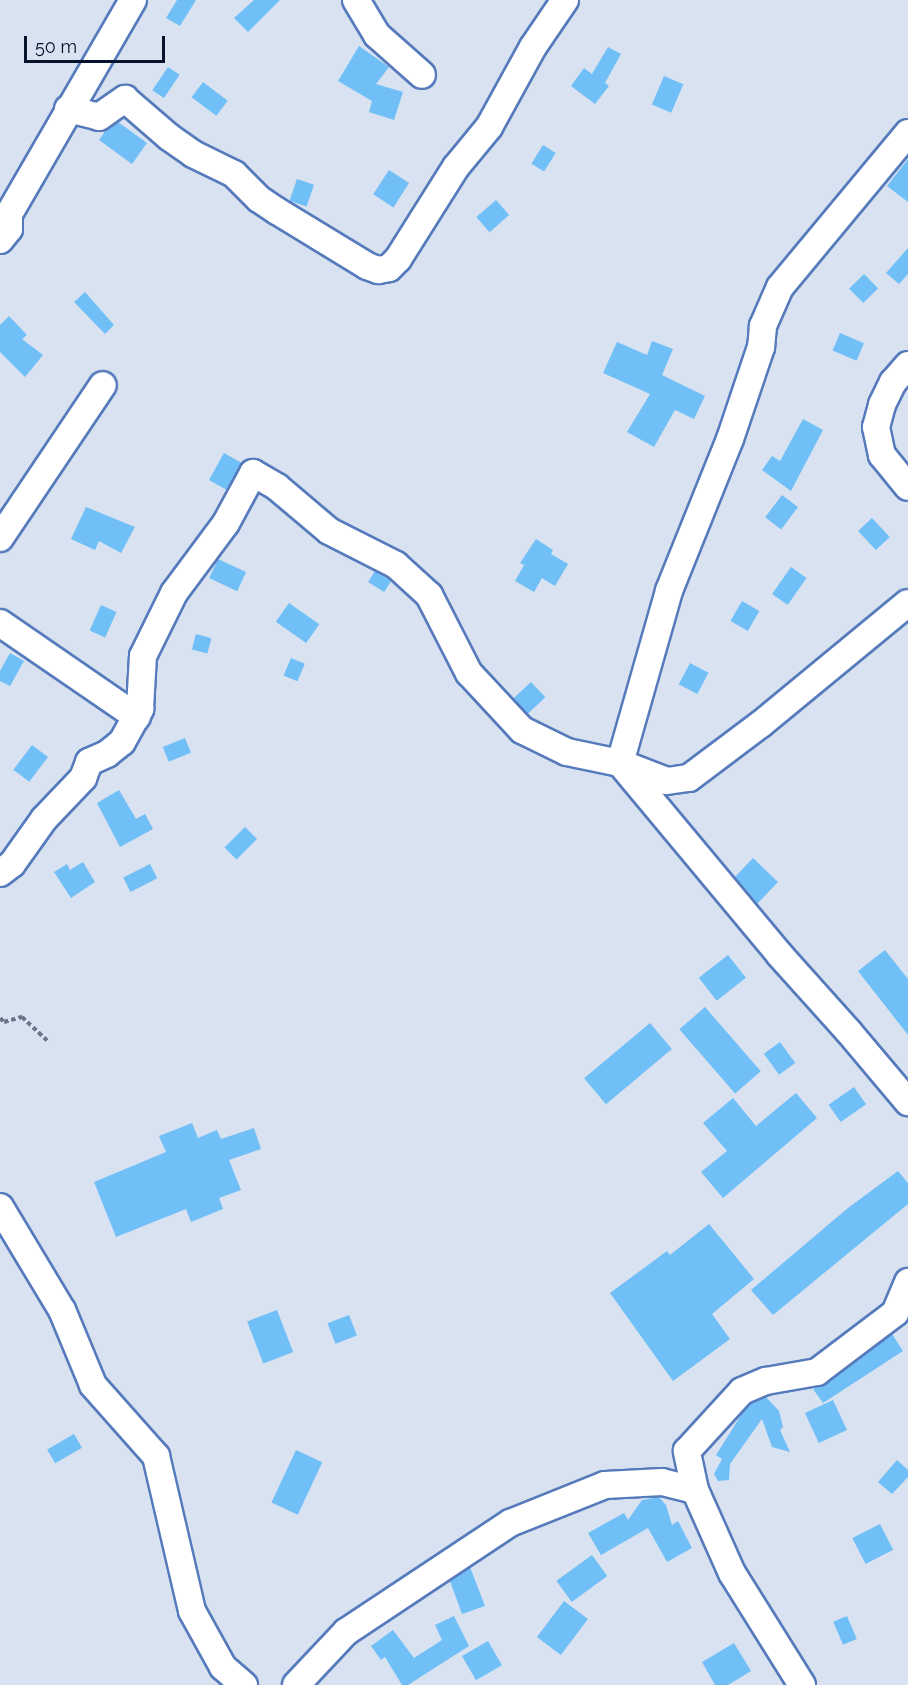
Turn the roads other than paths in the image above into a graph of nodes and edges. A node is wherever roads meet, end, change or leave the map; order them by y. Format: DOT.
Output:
graph roads {
  1 [pos="133,0"];
  2 [pos="356,0"];
  3 [pos="565,0"];
  4 [pos="422,75"];
  5 [pos="68,109"];
  6 [pos="908,133"];
  7 [pos="0,240"];
  8 [pos="908,365"];
  9 [pos="103,385"];
  10 [pos="908,487"];
  11 [pos="0,538"];
  12 [pos="908,603"];
  13 [pos="0,623"];
  14 [pos="137,717"];
  15 [pos="620,763"];
  16 [pos="0,873"];
  17 [pos="908,1102"];
  18 [pos="0,1207"];
  19 [pos="908,1281"];
  20 [pos="695,1490"];
  21 [pos="244,1685"];
  22 [pos="296,1685"];
  23 [pos="802,1685"];
  1 -- 5 [label="street"];
  2 -- 4 [label="street"];
  3 -- 5 [label="street"];
  5 -- 7 [label="street"];
  6 -- 15 [label="street"];
  8 -- 10 [label="street"];
  9 -- 11 [label="street"];
  12 -- 15 [label="street"];
  13 -- 14 [label="street"];
  14 -- 15 [label="street"];
  14 -- 16 [label="street"];
  15 -- 17 [label="street"];
  18 -- 21 [label="street"];
  19 -- 20 [label="street"];
  20 -- 22 [label="street"];
  20 -- 23 [label="street"];
}
